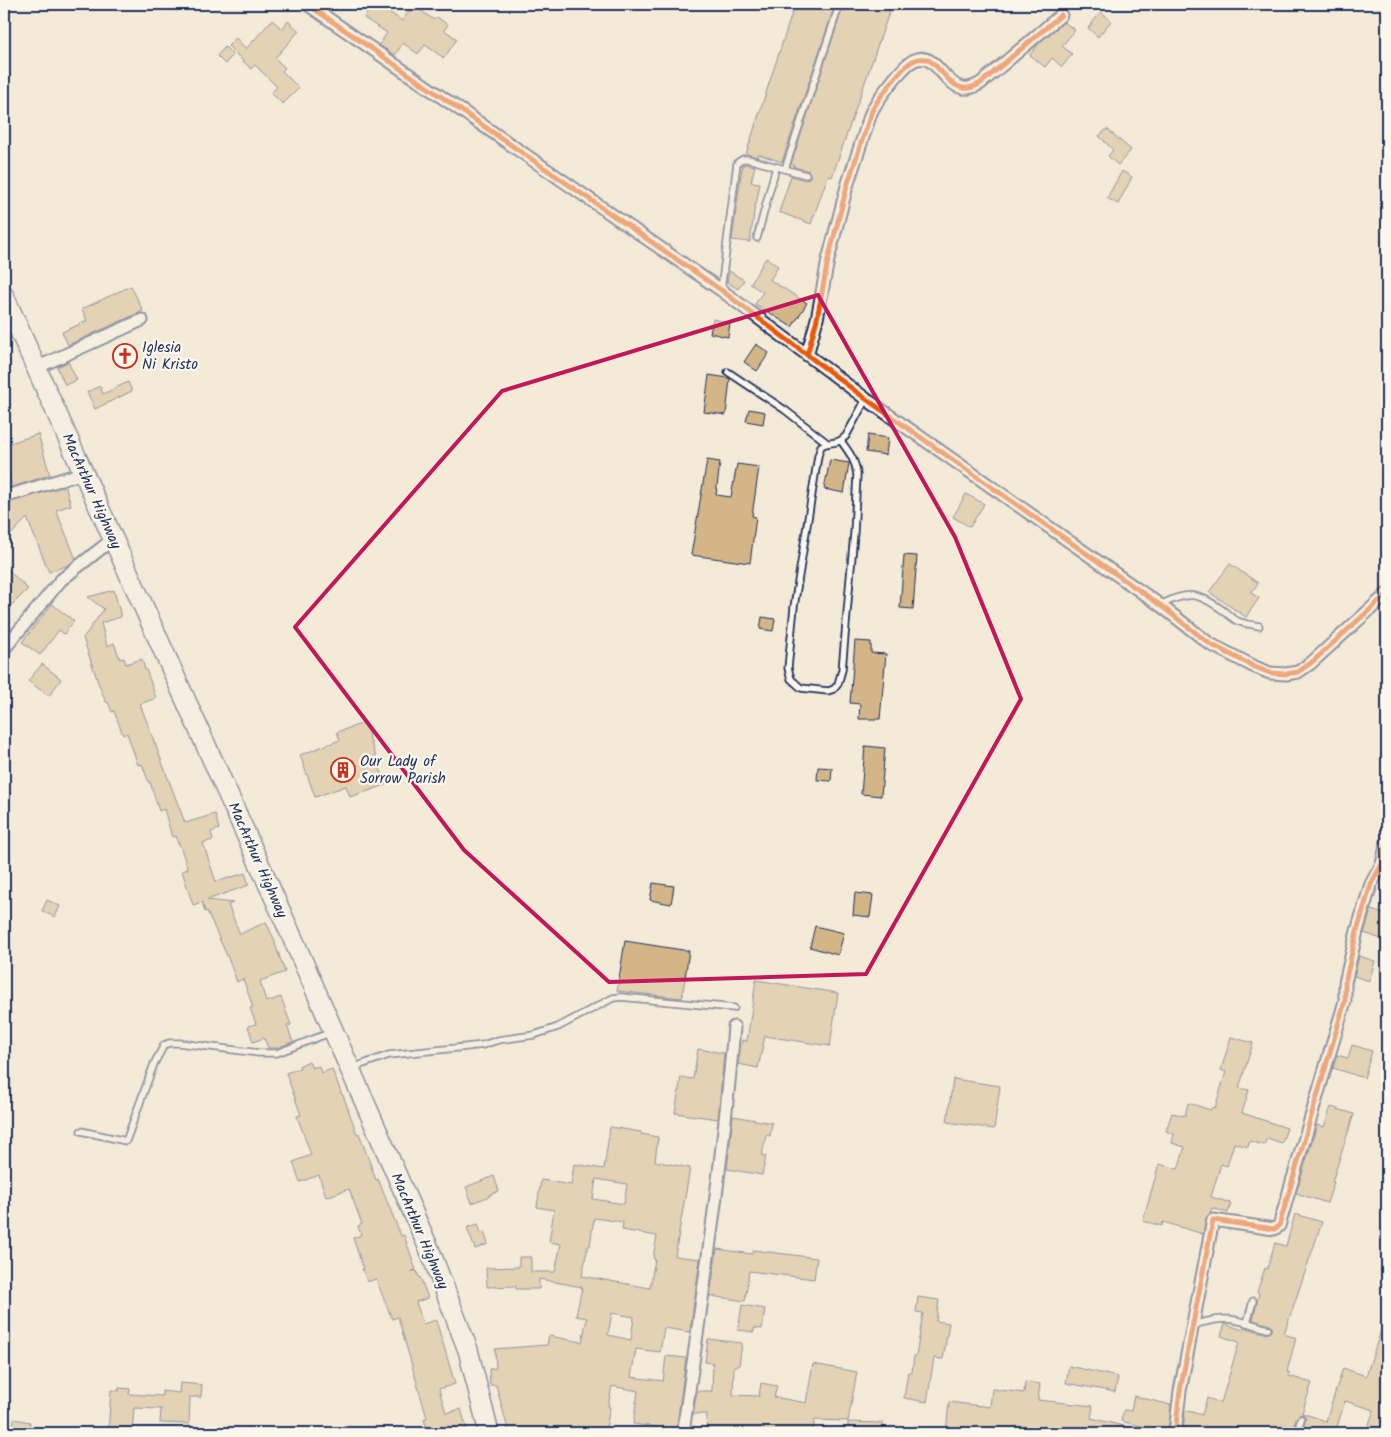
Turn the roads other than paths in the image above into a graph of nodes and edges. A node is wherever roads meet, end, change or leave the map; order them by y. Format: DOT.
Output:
graph roads {
  1 [pos="307,4"];
  2 [pos="838,9"];
  3 [pos="1061,15"];
  4 [pos="776,167"];
  5 [pos="785,169"];
  6 [pos="806,175"];
  7 [pos="757,238"];
  8 [pos="721,290"];
  9 [pos="4,296"];
  10 [pos="142,320"];
  11 [pos="807,355"];
  12 [pos="36,368"];
  13 [pos="728,372"];
  14 [pos="866,399"];
  15 [pos="841,441"];
  16 [pos="826,442"];
  17 [pos="83,473"];
  18 [pos="4,497"];
  19 [pos="113,539"];
  20 [pos="1387,594"];
  21 [pos="1160,605"];
  22 [pos="1259,626"];
  23 [pos="4,649"];
  24 [pos="1387,842"];
  25 [pos="734,1008"];
  26 [pos="734,1027"];
  27 [pos="334,1031"];
  28 [pos="350,1069"];
  29 [pos="81,1131"];
  30 [pos="1253,1300"];
  31 [pos="1247,1323"];
  32 [pos="1192,1324"];
  33 [pos="1268,1329"];
  34 [pos="1301,1419"];
  35 [pos="489,1433"];
  36 [pos="683,1433"];
  37 [pos="1175,1433"];
  38 [pos="1297,1433"];
  1 -- 8 [label="street"];
  2 -- 5 [label="lane"];
  3 -- 11 [label="street"];
  4 -- 5 [label="lane"];
  4 -- 7 [label="lane"];
  4 -- 8 [label="lane"];
  5 -- 6 [label="lane"];
  8 -- 11 [label="street"];
  9 -- 12 [label="highway, MacArthur Highway"];
  10 -- 12 [label="street"];
  11 -- 14 [label="street"];
  12 -- 17 [label="highway, MacArthur Highway"];
  13 -- 16 [label="lane"];
  14 -- 15 [label="lane"];
  14 -- 21 [label="street"];
  15 -- 16 [label="lane"];
  15 -- 16 [label="lane"];
  17 -- 18 [label="street"];
  17 -- 19 [label="highway, MacArthur Highway"];
  19 -- 23 [label="street"];
  19 -- 27 [label="highway, MacArthur Highway"];
  20 -- 21 [label="street"];
  21 -- 22 [label="lane"];
  24 -- 32 [label="street"];
  25 -- 28 [label="lane"];
  26 -- 36 [label="street"];
  27 -- 28 [label="highway, MacArthur Highway"];
  27 -- 29 [label="lane"];
  28 -- 35 [label="highway, MacArthur Highway"];
  30 -- 31 [label="lane"];
  31 -- 32 [label="lane"];
  31 -- 33 [label="lane"];
  32 -- 37 [label="street"];
  34 -- 38 [label="lane"];
}
